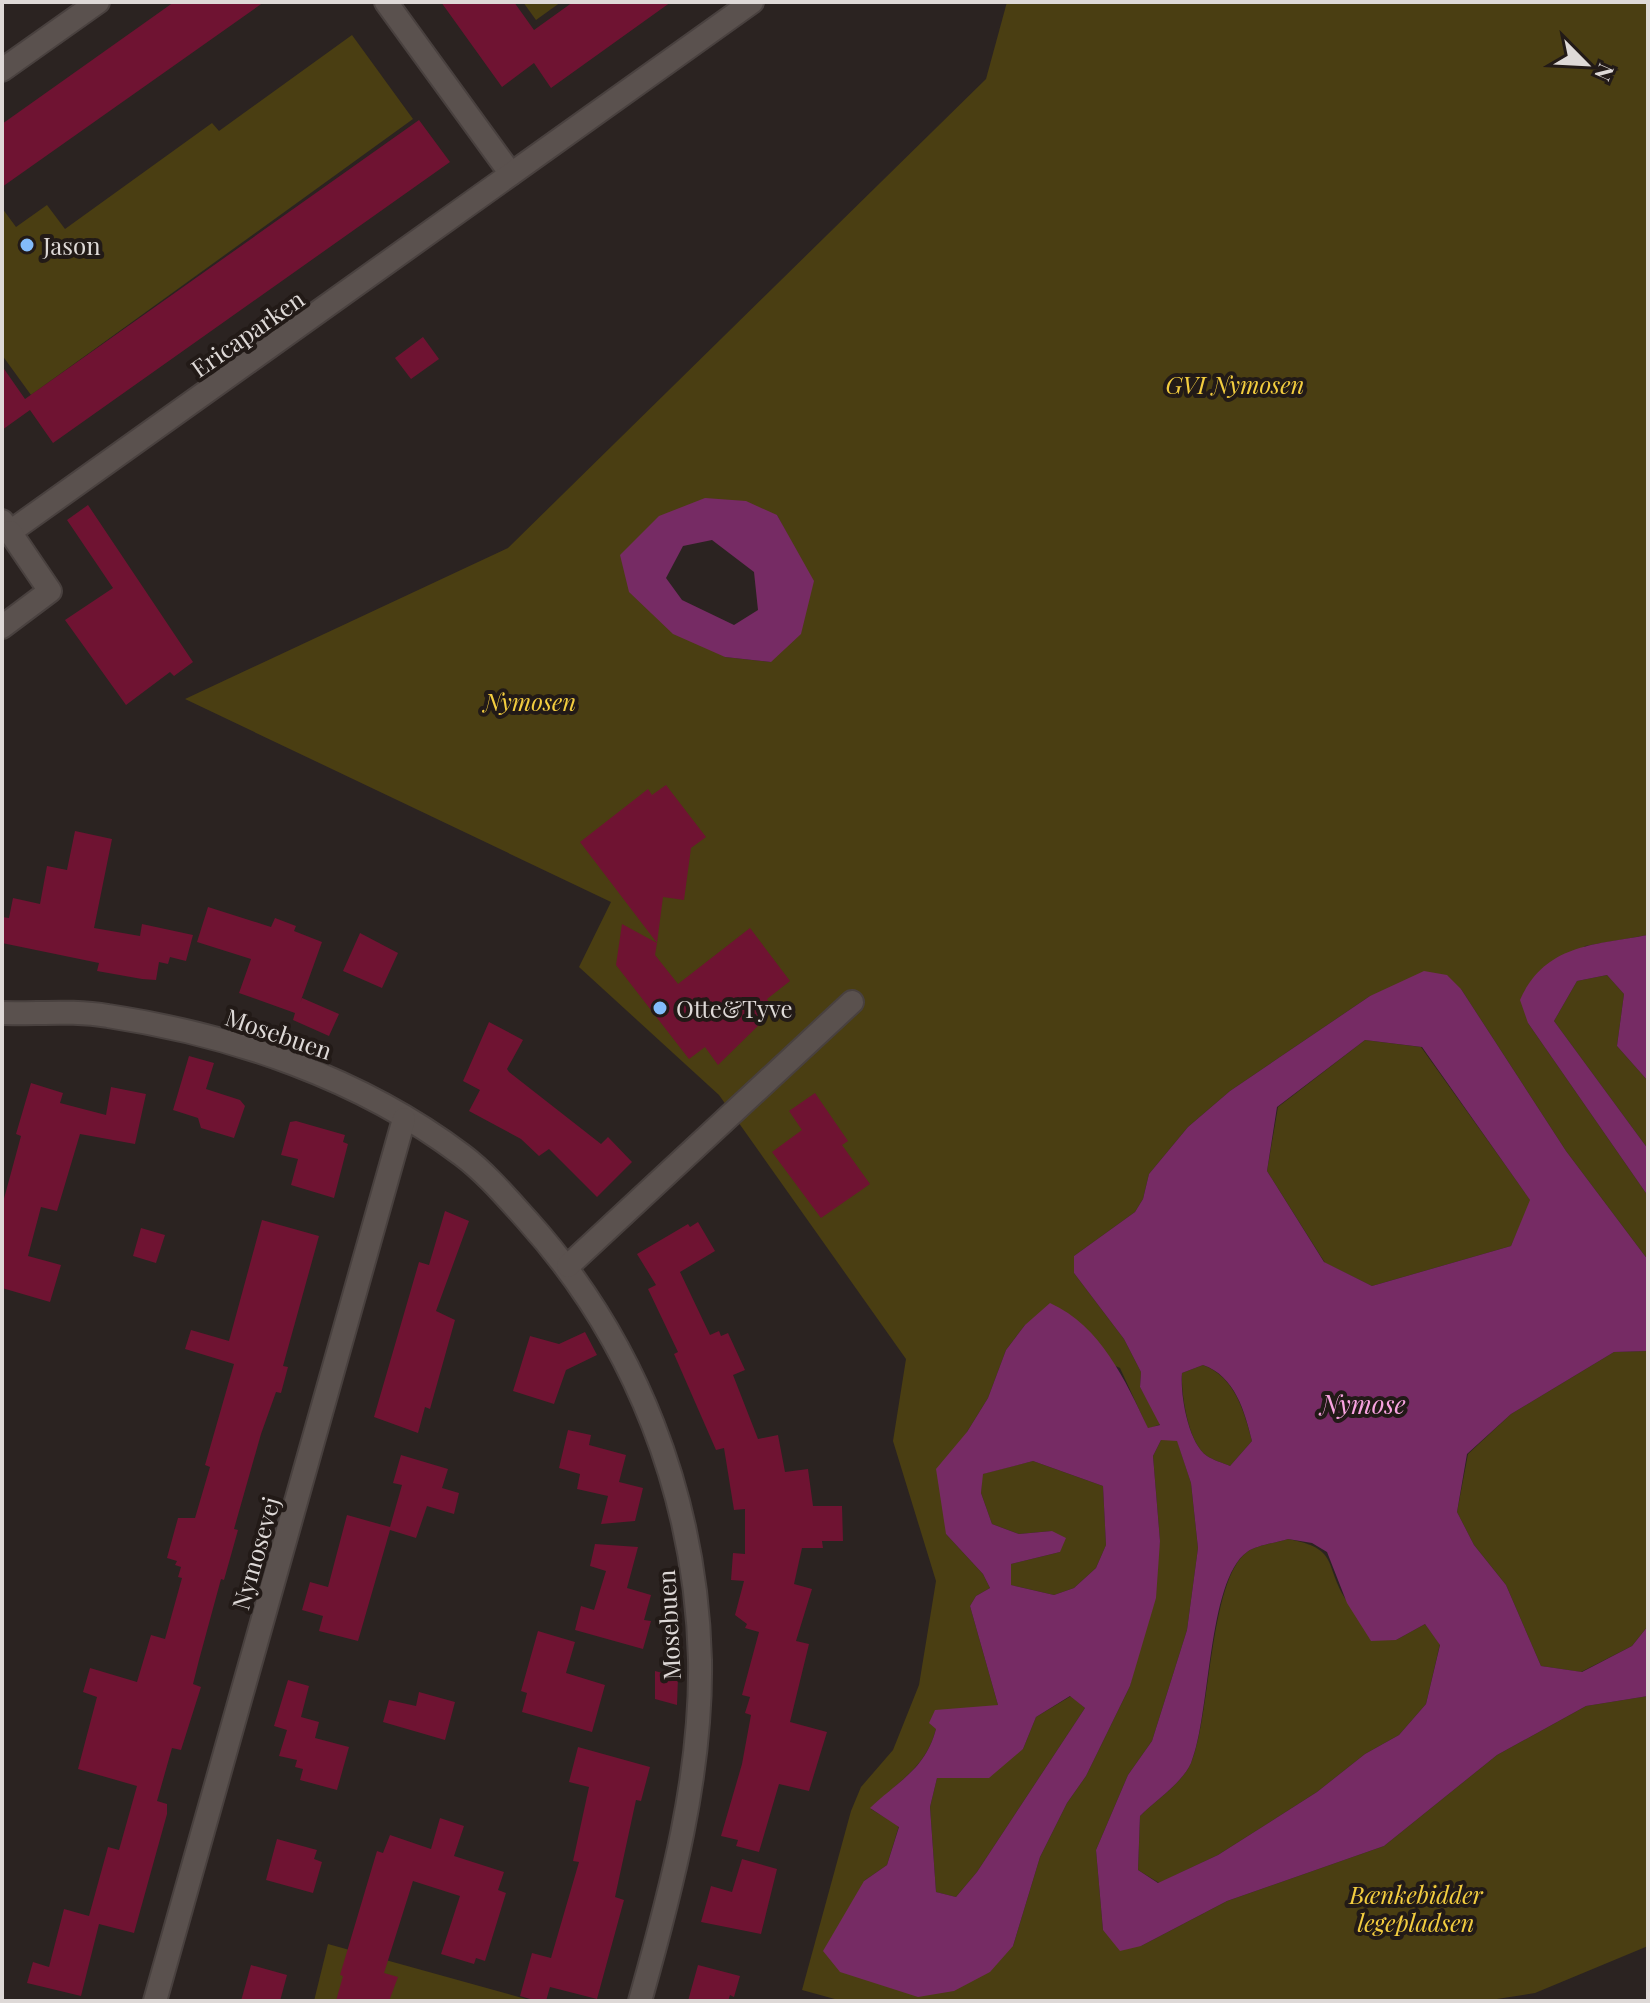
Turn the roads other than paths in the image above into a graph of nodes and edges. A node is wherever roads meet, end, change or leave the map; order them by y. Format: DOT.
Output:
graph roads {
  1 [pos="98,2"];
  2 [pos="386,2"];
  3 [pos="752,2"];
  4 [pos="2,70"];
  5 [pos="511,174"];
  6 [pos="6,526"];
  7 [pos="2,627"];
  8 [pos="852,1002"];
  9 [pos="2,1013"];
  10 [pos="404,1119"];
  11 [pos="568,1266"];
  12 [pos="155,2001"];
  13 [pos="640,2001"];
  1 -- 4 [label="street"];
  2 -- 5 [label="street"];
  3 -- 5 [label="street, Ericaparken"];
  5 -- 6 [label="street, Ericaparken"];
  6 -- 7 [label="street, Ericaparken"];
  8 -- 11 [label="street"];
  9 -- 10 [label="street, Mosebuen"];
  10 -- 11 [label="street, Mosebuen"];
  10 -- 12 [label="street, Nymosevej"];
  11 -- 13 [label="street, Mosebuen"];
}
